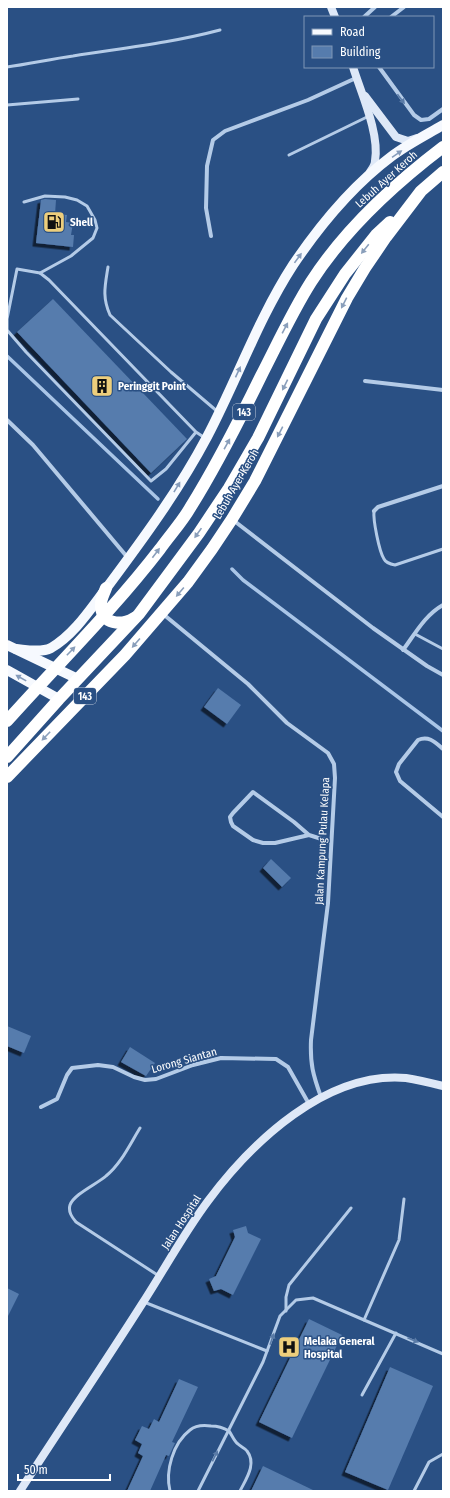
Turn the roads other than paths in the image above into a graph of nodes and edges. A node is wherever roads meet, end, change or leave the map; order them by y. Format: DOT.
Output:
graph roads {
  1 [pos="375,7"];
  2 [pos="404,7"];
  3 [pos="365,16"];
  4 [pos="392,16"];
  5 [pos="220,30"];
  6 [pos="7,67"];
  7 [pos="352,68"];
  8 [pos="380,68"];
  9 [pos="356,78"];
  10 [pos="363,92"];
  11 [pos="78,99"];
  12 [pos="7,105"];
  13 [pos="443,109"];
  14 [pos="369,116"];
  15 [pos="443,125"];
  16 [pos="422,137"];
  17 [pos="443,147"];
  18 [pos="289,155"];
  19 [pos="443,172"];
  20 [pos="369,175"];
  21 [pos="421,191"];
  22 [pos="24,202"];
  23 [pos="211,236"];
  24 [pos="108,267"];
  25 [pos="40,273"];
  26 [pos="364,381"];
  27 [pos="443,390"];
  28 [pos="219,413"];
  29 [pos="7,420"];
  30 [pos="196,432"];
  31 [pos="206,439"];
  32 [pos="443,486"];
  33 [pos="374,511"];
  34 [pos="232,520"];
  35 [pos="443,549"];
  36 [pos="129,558"];
  37 [pos="106,588"];
  38 [pos="443,605"];
  39 [pos="162,613"];
  40 [pos="140,614"];
  41 [pos="415,634"];
  42 [pos="12,647"];
  43 [pos="443,649"];
  44 [pos="403,650"];
  45 [pos="7,670"];
  46 [pos="443,675"];
  47 [pos="78,679"];
  48 [pos="59,699"];
  49 [pos="7,721"];
  50 [pos="443,749"];
  51 [pos="7,757"];
  52 [pos="7,777"];
  53 [pos="443,817"];
  54 [pos="309,835"];
  55 [pos="331,842"];
  56 [pos="443,1086"];
  57 [pos="322,1098"];
  58 [pos="309,1104"];
  59 [pos="41,1107"];
  60 [pos="140,1128"];
  61 [pos="404,1199"];
  62 [pos="351,1208"];
  63 [pos="159,1276"];
  64 [pos="144,1302"];
  65 [pos="286,1311"];
  66 [pos="364,1320"];
  67 [pos="396,1333"];
  68 [pos="268,1351"];
  69 [pos="443,1354"];
  70 [pos="362,1395"];
  71 [pos="228,1431"];
  72 [pos="443,1454"];
  73 [pos="20,1491"];
  74 [pos="170,1491"];
  75 [pos="198,1491"];
  76 [pos="240,1491"];
  77 [pos="414,1491"];
  1 -- 3 [label="street"];
  2 -- 4 [label="street"];
  5 -- 6 [label="lane"];
  7 -- 9 [label="street"];
  8 -- 13 [label="street, one-way"];
  9 -- 10 [label="street"];
  9 -- 23 [label="street"];
  10 -- 14 [label="street"];
  10 -- 16 [label="street"];
  11 -- 12 [label="lane"];
  14 -- 18 [label="lane"];
  14 -- 20 [label="street"];
  15 -- 16 [label="main road"];
  20 -- 16 [label="main road, one-way"];
  49 -- 17 [label="highway, Lebuh Ayer Keroh / 143, one-way, bridge"];
  19 -- 21 [label="highway, Lebuh Ayer Keroh / 143"];
  28 -- 20 [label="main road, one-way"];
  21 -- 34 [label="highway, Lebuh Ayer Keroh / 143, one-way"];
  21 -- 40 [label="highway, one-way"];
  22 -- 25 [label="lane"];
  24 -- 28 [label="lane"];
  25 -- 30 [label="lane"];
  25 -- 30 [label="lane"];
  26 -- 27 [label="street"];
  28 -- 31 [label="main road"];
  29 -- 36 [label="street"];
  30 -- 31 [label="lane"];
  36 -- 31 [label="main road, one-way"];
  32 -- 33 [label="street"];
  33 -- 35 [label="lane"];
  34 -- 39 [label="highway, Lebuh Ayer Keroh / 143, one-way"];
  34 -- 44 [label="street"];
  36 -- 37 [label="main road"];
  37 -- 40 [label="highway"];
  37 -- 42 [label="main road"];
  38 -- 41 [label="street"];
  39 -- 52 [label="highway, Lebuh Ayer Keroh / 143, one-way"];
  39 -- 55 [label="street, Jalan Kampung Pulau Kelapa"];
  40 -- 47 [label="highway"];
  41 -- 43 [label="lane"];
  41 -- 44 [label="street"];
  42 -- 47 [label="main road"];
  44 -- 46 [label="street"];
  48 -- 45 [label="main road, one-way"];
  47 -- 48 [label="highway"];
  48 -- 51 [label="highway"];
  50 -- 53 [label="street"];
  54 -- 54 [label="street"];
  54 -- 55 [label="street"];
  55 -- 57 [label="street, Jalan Kampung Pulau Kelapa"];
  56 -- 57 [label="street, Jalan Hospital"];
  57 -- 58 [label="street, Jalan Hospital"];
  58 -- 59 [label="street, Lorong Siantan"];
  58 -- 63 [label="street, Jalan Hospital"];
  60 -- 63 [label="lane"];
  61 -- 66 [label="lane"];
  62 -- 65 [label="lane"];
  63 -- 64 [label="street, Jalan Hospital"];
  64 -- 68 [label="lane"];
  64 -- 73 [label="street, Jalan Hospital"];
  65 -- 66 [label="lane"];
  68 -- 65 [label="lane, one-way"];
  66 -- 67 [label="lane"];
  67 -- 69 [label="lane, one-way"];
  67 -- 70 [label="lane"];
  68 -- 71 [label="lane"];
  71 -- 74 [label="lane"];
  75 -- 71 [label="lane, one-way"];
  71 -- 76 [label="lane"];
  72 -- 77 [label="lane"];
}
